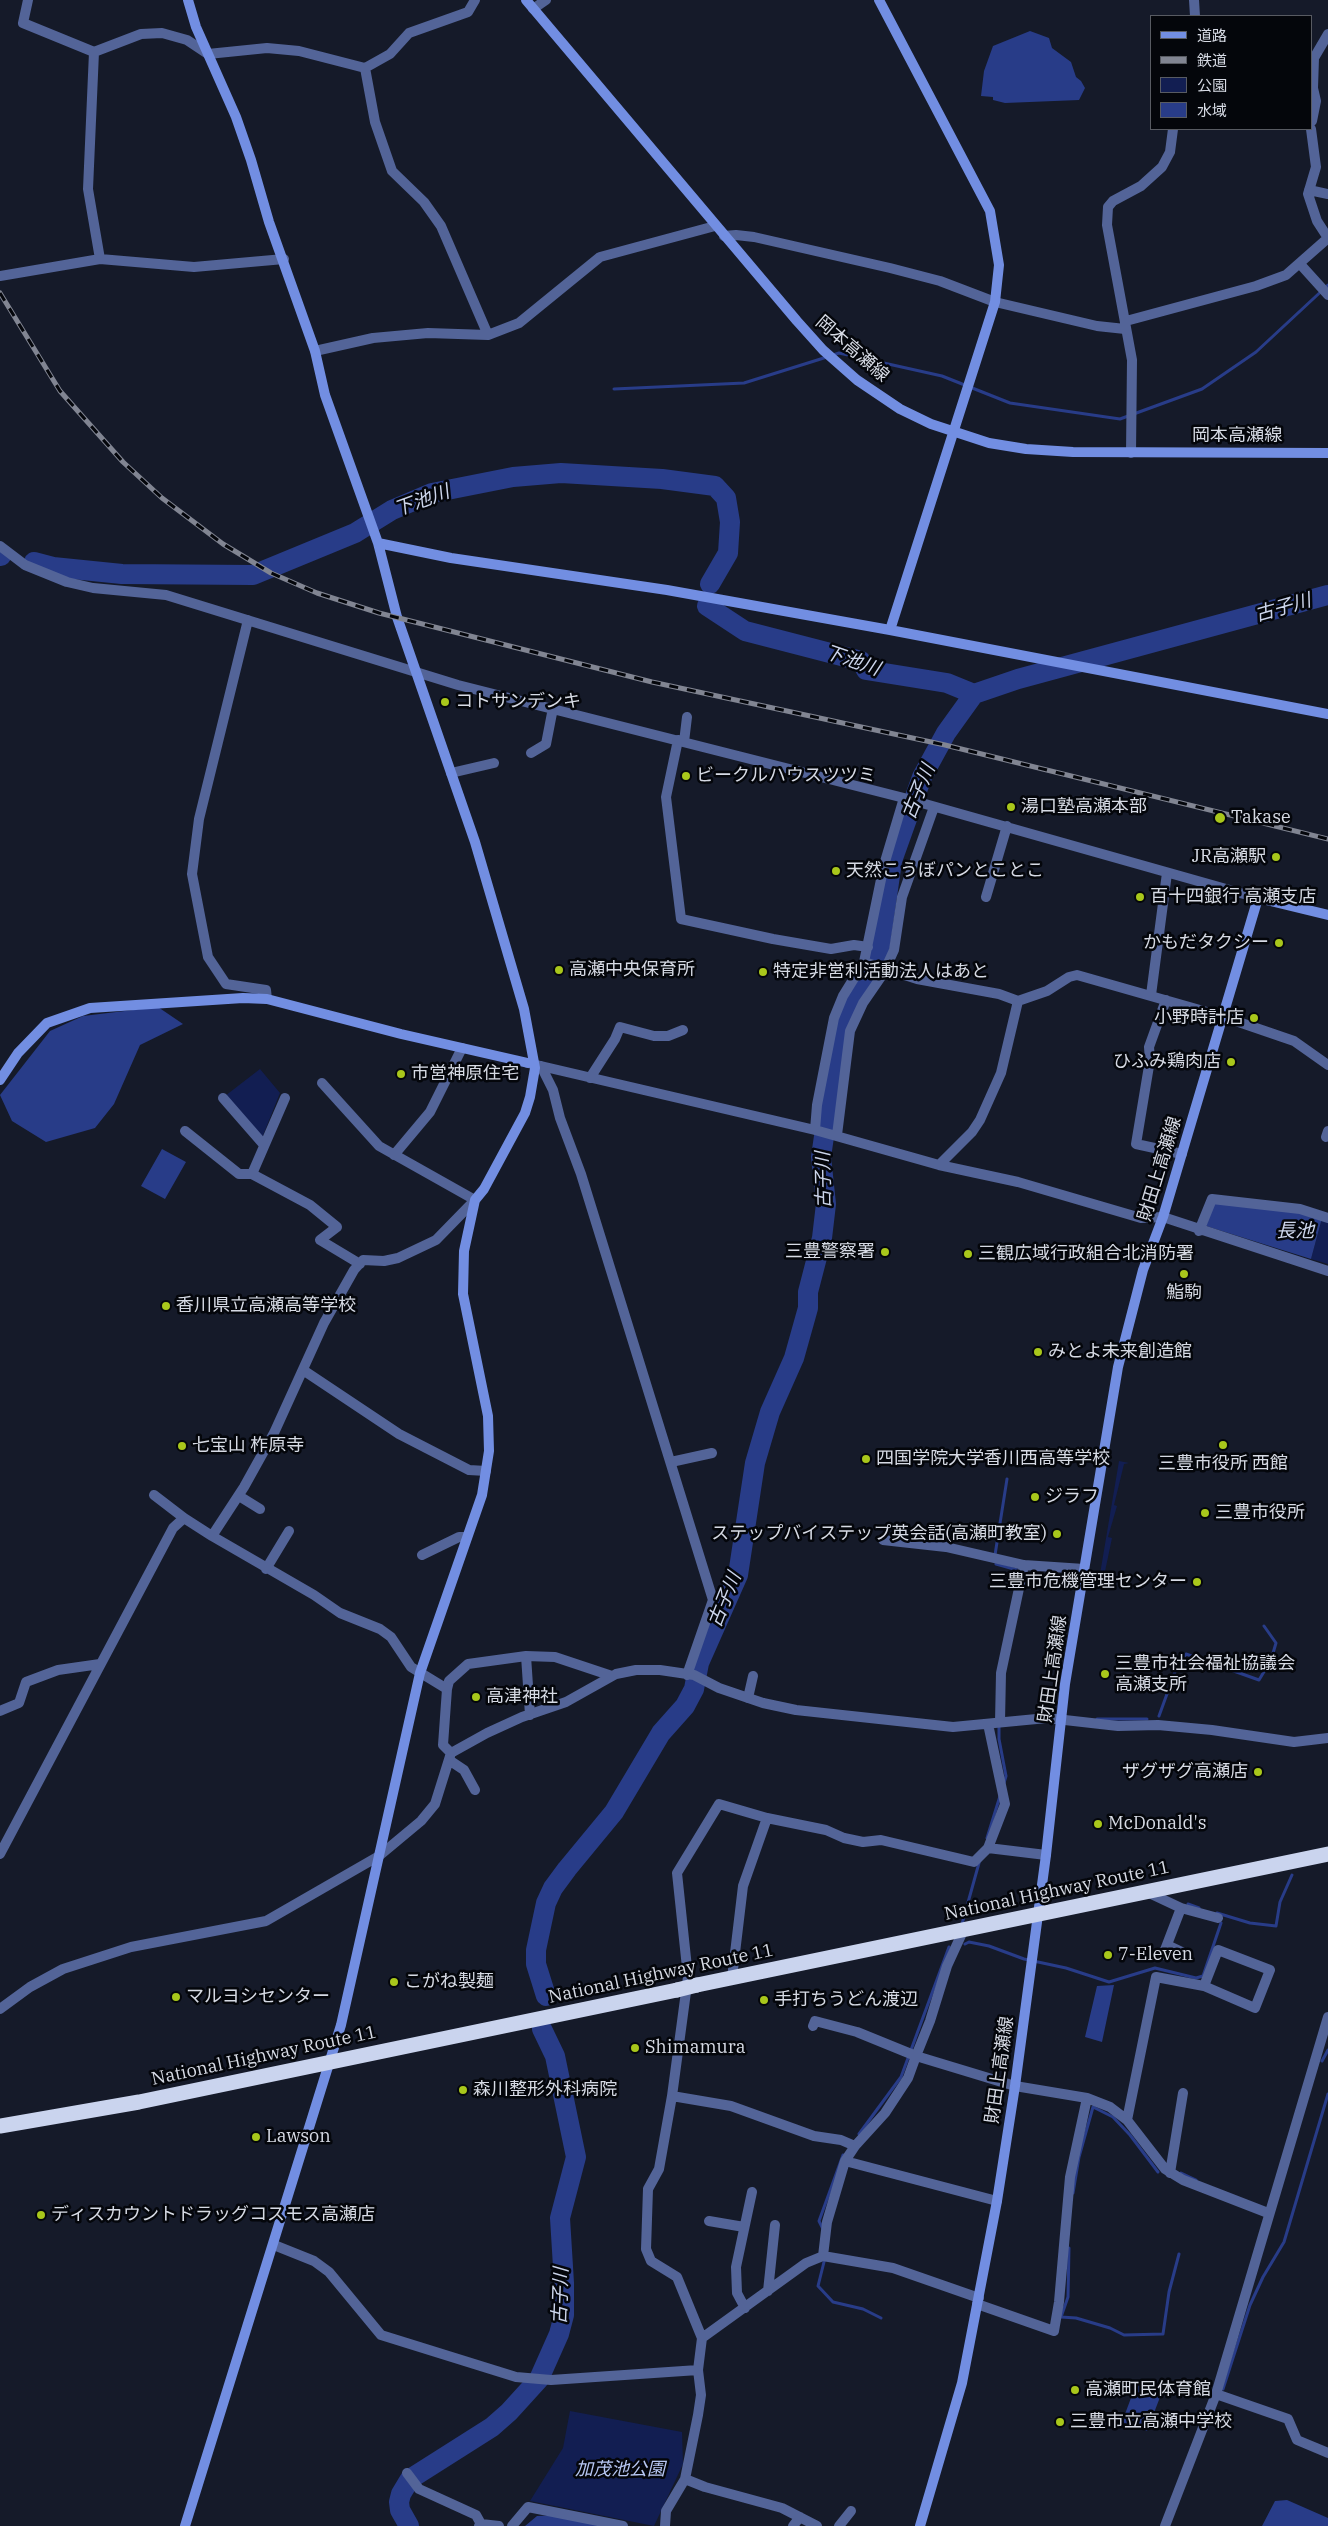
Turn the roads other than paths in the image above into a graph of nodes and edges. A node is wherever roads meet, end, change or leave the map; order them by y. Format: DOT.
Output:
graph roads {
  1 [pos="28,0"];
  2 [pos="188,0"];
  3 [pos="475,0"];
  4 [pos="526,0"];
  5 [pos="546,0"];
  6 [pos="879,0"];
  7 [pos="1194,0"];
  8 [pos="533,9"];
  9 [pos="1195,15"];
  10 [pos="1328,34"];
  11 [pos="94,52"];
  12 [pos="208,54"];
  13 [pos="365,68"];
  14 [pos="1313,88"];
  15 [pos="1313,88"];
  16 [pos="1313,116"];
  17 [pos="1172,130"];
  18 [pos="1311,130"];
  19 [pos="1309,190"];
  20 [pos="1328,194"];
  21 [pos="715,226"];
  22 [pos="724,236"];
  23 [pos="1328,238"];
  24 [pos="100,259"];
  25 [pos="284,259"];
  26 [pos="1300,264"];
  27 [pos="0,276"];
  28 [pos="1328,295"];
  29 [pos="995,302"];
  30 [pos="1125,325"];
  31 [pos="488,335"];
  32 [pos="315,351"];
  33 [pos="952,431"];
  34 [pos="1131,452"];
  35 [pos="1328,453"];
  36 [pos="378,543"];
  37 [pos="0,546"];
  38 [pos="248,620"];
  39 [pos="890,630"];
  40 [pos="415,671"];
  41 [pos="553,708"];
  42 [pos="1328,714"];
  43 [pos="687,717"];
  44 [pos="681,741"];
  45 [pos="531,753"];
  46 [pos="494,763"];
  47 [pos="451,773"];
  48 [pos="904,798"];
  49 [pos="934,807"];
  50 [pos="1007,826"];
  51 [pos="1167,873"];
  52 [pos="986,897"];
  53 [pos="1258,898"];
  54 [pos="1328,915"];
  55 [pos="868,947"];
  56 [pos="868,962"];
  57 [pos="886,968"];
  58 [pos="1151,995"];
  59 [pos="267,999"];
  60 [pos="1166,1000"];
  61 [pos="1018,1001"];
  62 [pos="1222,1016"];
  63 [pos="683,1030"];
  64 [pos="462,1048"];
  65 [pos="534,1065"];
  66 [pos="1328,1065"];
  67 [pos="590,1078"];
  68 [pos="0,1080"];
  69 [pos="322,1084"];
  70 [pos="223,1098"];
  71 [pos="285,1098"];
  72 [pos="815,1130"];
  73 [pos="185,1131"];
  74 [pos="837,1135"];
  75 [pos="264,1145"];
  76 [pos="1182,1154"];
  77 [pos="394,1155"];
  78 [pos="939,1165"];
  79 [pos="252,1174"];
  80 [pos="475,1200"];
  81 [pos="1163,1217"];
  82 [pos="1328,1218"];
  83 [pos="1200,1230"];
  84 [pos="360,1264"];
  85 [pos="1328,1271"];
  86 [pos="303,1370"];
  87 [pos="712,1453"];
  88 [pos="671,1462"];
  89 [pos="486,1472"];
  90 [pos="154,1495"];
  91 [pos="239,1496"];
  92 [pos="260,1509"];
  93 [pos="184,1518"];
  94 [pos="289,1531"];
  95 [pos="212,1536"];
  96 [pos="466,1537"];
  97 [pos="883,1540"];
  98 [pos="422,1555"];
  99 [pos="1024,1565"];
  100 [pos="266,1569"];
  101 [pos="1084,1570"];
  102 [pos="526,1656"];
  103 [pos="100,1664"];
  104 [pos="420,1673"];
  105 [pos="687,1675"];
  106 [pos="612,1676"];
  107 [pos="753,1676"];
  108 [pos="447,1689"];
  109 [pos="748,1698"];
  110 [pos="0,1710"];
  111 [pos="530,1715"];
  112 [pos="1061,1721"];
  113 [pos="1000,1722"];
  114 [pos="988,1724"];
  115 [pos="1328,1738"];
  116 [pos="450,1756"];
  117 [pos="475,1790"];
  118 [pos="768,1818"];
  119 [pos="988,1848"];
  120 [pos="0,1854"];
  121 [pos="1328,1854"];
  122 [pos="1046,1855"];
  123 [pos="379,1856"];
  124 [pos="1146,1892"];
  125 [pos="1181,1908"];
  126 [pos="1038,1913"];
  127 [pos="1218,1918"];
  128 [pos="964,1929"];
  129 [pos="1184,1953"];
  130 [pos="732,1978"];
  131 [pos="1204,1986"];
  132 [pos="0,2009"];
  133 [pos="1328,2017"];
  134 [pos="813,2026"];
  135 [pos="916,2056"];
  136 [pos="330,2061"];
  137 [pos="1015,2086"];
  138 [pos="1183,2093"];
  139 [pos="672,2096"];
  140 [pos="1086,2098"];
  141 [pos="1127,2120"];
  142 [pos="0,2126"];
  143 [pos="855,2146"];
  144 [pos="845,2161"];
  145 [pos="1170,2173"];
  146 [pos="752,2192"];
  147 [pos="997,2201"];
  148 [pos="1268,2213"];
  149 [pos="709,2221"];
  150 [pos="775,2225"];
  151 [pos="744,2227"];
  152 [pos="274,2245"];
  153 [pos="823,2256"];
  154 [pos="768,2291"];
  155 [pos="978,2301"];
  156 [pos="745,2308"];
  157 [pos="702,2338"];
  158 [pos="698,2370"];
  159 [pos="1216,2394"];
  160 [pos="1328,2453"];
  161 [pos="407,2472"];
  162 [pos="685,2479"];
  163 [pos="851,2511"];
  164 [pos="800,2517"];
  165 [pos="480,2525"];
  166 [pos="185,2526"];
  167 [pos="499,2526"];
  168 [pos="512,2526"];
  169 [pos="623,2526"];
  170 [pos="665,2526"];
  171 [pos="793,2526"];
  172 [pos="817,2526"];
  173 [pos="839,2526"];
  174 [pos="920,2526"];
  175 [pos="1165,2526"];
  1 -- 11 [label="street"];
  2 -- 12 [label="street"];
  3 -- 13 [label="street"];
  4 -- 8 [label="street, 岡本高瀬線"];
  5 -- 8 [label="street"];
  6 -- 29 [label="street"];
  7 -- 9 [label="street"];
  8 -- 21 [label="street, 岡本高瀬線"];
  10 -- 14 [label="street"];
  11 -- 12 [label="street"];
  11 -- 24 [label="street"];
  12 -- 13 [label="street"];
  12 -- 25 [label="street"];
  13 -- 31 [label="street"];
  15 -- 16 [label="street"];
  17 -- 30 [label="street"];
  18 -- 19 [label="street"];
  19 -- 20 [label="street"];
  19 -- 23 [label="street"];
  21 -- 22 [label="street, 岡本高瀬線"];
  21 -- 31 [label="street"];
  22 -- 29 [label="street"];
  22 -- 33 [label="street, 岡本高瀬線"];
  23 -- 26 [label="street"];
  24 -- 25 [label="street"];
  24 -- 27 [label="street"];
  25 -- 32 [label="street"];
  26 -- 28 [label="street"];
  26 -- 30 [label="street"];
  29 -- 30 [label="street"];
  29 -- 33 [label="street"];
  30 -- 34 [label="street"];
  31 -- 32 [label="street"];
  32 -- 36 [label="street"];
  33 -- 34 [label="street, 岡本高瀬線"];
  33 -- 39 [label="street"];
  34 -- 35 [label="street, 岡本高瀬線"];
  36 -- 39 [label="street"];
  36 -- 40 [label="street"];
  37 -- 38 [label="street"];
  38 -- 40 [label="street"];
  38 -- 59 [label="street"];
  39 -- 42 [label="street"];
  40 -- 41 [label="street"];
  40 -- 47 [label="street"];
  41 -- 44 [label="street"];
  41 -- 45 [label="street"];
  43 -- 44 [label="street"];
  44 -- 48 [label="street"];
  44 -- 55 [label="street"];
  46 -- 47 [label="street"];
  47 -- 65 [label="street"];
  48 -- 49 [label="street"];
  48 -- 55 [label="street"];
  49 -- 50 [label="street"];
  49 -- 57 [label="street"];
  50 -- 51 [label="street"];
  50 -- 52 [label="street"];
  51 -- 53 [label="street"];
  51 -- 58 [label="street"];
  53 -- 54 [label="street"];
  53 -- 62 [label="street, 財田上高瀬線"];
  55 -- 56 [label="street"];
  56 -- 57 [label="street"];
  56 -- 72 [label="street"];
  57 -- 61 [label="street"];
  57 -- 74 [label="street"];
  58 -- 60 [label="street"];
  58 -- 61 [label="street"];
  59 -- 64 [label="street"];
  59 -- 68 [label="street"];
  60 -- 62 [label="street"];
  60 -- 76 [label="street"];
  61 -- 78 [label="street"];
  62 -- 66 [label="street"];
  62 -- 76 [label="street, 財田上高瀬線"];
  63 -- 67 [label="street"];
  64 -- 65 [label="street"];
  64 -- 77 [label="street"];
  65 -- 67 [label="street"];
  65 -- 80 [label="street"];
  65 -- 88 [label="street"];
  67 -- 72 [label="street"];
  69 -- 77 [label="street"];
  70 -- 75 [label="street"];
  71 -- 75 [label="street"];
  72 -- 74 [label="street"];
  73 -- 79 [label="street"];
  74 -- 78 [label="street"];
  75 -- 79 [label="street"];
  76 -- 81 [label="street, 財田上高瀬線"];
  77 -- 80 [label="street"];
  78 -- 81 [label="street"];
  79 -- 84 [label="street"];
  80 -- 84 [label="street"];
  80 -- 89 [label="street"];
  81 -- 83 [label="street"];
  81 -- 101 [label="street, 財田上高瀬線"];
  82 -- 83 [label="street"];
  83 -- 85 [label="street"];
  84 -- 86 [label="street"];
  86 -- 89 [label="street"];
  86 -- 91 [label="street"];
  87 -- 88 [label="street"];
  88 -- 105 [label="street"];
  89 -- 96 [label="street"];
  90 -- 93 [label="street"];
  91 -- 92 [label="street"];
  91 -- 95 [label="street"];
  93 -- 95 [label="street"];
  93 -- 103 [label="street"];
  94 -- 100 [label="street"];
  95 -- 100 [label="street"];
  96 -- 98 [label="street"];
  96 -- 104 [label="street"];
  97 -- 99 [label="street"];
  99 -- 101 [label="street"];
  99 -- 113 [label="street"];
  100 -- 104 [label="street"];
  101 -- 112 [label="street, 財田上高瀬線"];
  102 -- 106 [label="street"];
  102 -- 108 [label="street"];
  102 -- 111 [label="street"];
  103 -- 110 [label="street"];
  103 -- 120 [label="street"];
  104 -- 108 [label="street"];
  104 -- 123 [label="street"];
  105 -- 106 [label="street"];
  105 -- 109 [label="street"];
  106 -- 111 [label="street"];
  107 -- 109 [label="street"];
  108 -- 116 [label="street"];
  109 -- 114 [label="street"];
  111 -- 116 [label="street"];
  112 -- 113 [label="street"];
  112 -- 115 [label="street"];
  112 -- 122 [label="street, 財田上高瀬線"];
  113 -- 114 [label="street"];
  114 -- 119 [label="street"];
  116 -- 117 [label="street"];
  116 -- 123 [label="street"];
  118 -- 119 [label="street"];
  118 -- 130 [label="street"];
  118 -- 139 [label="street"];
  119 -- 122 [label="street"];
  121 -- 124 [label="highway, National Highway Route 11"];
  122 -- 126 [label="street, 財田上高瀬線"];
  123 -- 132 [label="street"];
  123 -- 136 [label="street"];
  124 -- 125 [label="street"];
  124 -- 126 [label="highway, National Highway Route 11"];
  125 -- 127 [label="street"];
  125 -- 129 [label="street"];
  126 -- 128 [label="highway, National Highway Route 11"];
  126 -- 137 [label="street, 財田上高瀬線"];
  128 -- 130 [label="highway, National Highway Route 11"];
  128 -- 135 [label="street"];
  130 -- 136 [label="highway, National Highway Route 11, bridge"];
  131 -- 131 [label="street"];
  131 -- 141 [label="street"];
  133 -- 148 [label="street"];
  134 -- 135 [label="street"];
  135 -- 137 [label="street"];
  135 -- 143 [label="street"];
  136 -- 142 [label="highway, National Highway Route 11"];
  136 -- 152 [label="street"];
  137 -- 140 [label="street"];
  137 -- 147 [label="street, 財田上高瀬線"];
  138 -- 145 [label="street"];
  139 -- 143 [label="street"];
  139 -- 157 [label="street"];
  140 -- 141 [label="street"];
  140 -- 155 [label="street"];
  141 -- 145 [label="street"];
  143 -- 144 [label="street"];
  144 -- 147 [label="street"];
  144 -- 153 [label="street"];
  145 -- 148 [label="street"];
  146 -- 151 [label="street"];
  147 -- 155 [label="street, 財田上高瀬線"];
  148 -- 159 [label="street"];
  149 -- 151 [label="street"];
  150 -- 154 [label="street"];
  151 -- 156 [label="street"];
  152 -- 158 [label="street"];
  152 -- 166 [label="street"];
  153 -- 154 [label="street"];
  153 -- 155 [label="street"];
  154 -- 156 [label="street"];
  155 -- 174 [label="street, 財田上高瀬線"];
  156 -- 157 [label="street"];
  157 -- 158 [label="street"];
  158 -- 162 [label="street"];
  159 -- 160 [label="street"];
  159 -- 175 [label="street"];
  161 -- 165 [label="street"];
  162 -- 164 [label="street"];
  162 -- 170 [label="street"];
  163 -- 173 [label="street"];
  164 -- 171 [label="street"];
  164 -- 172 [label="street"];
  165 -- 167 [label="street"];
  168 -- 169 [label="street"];
}
